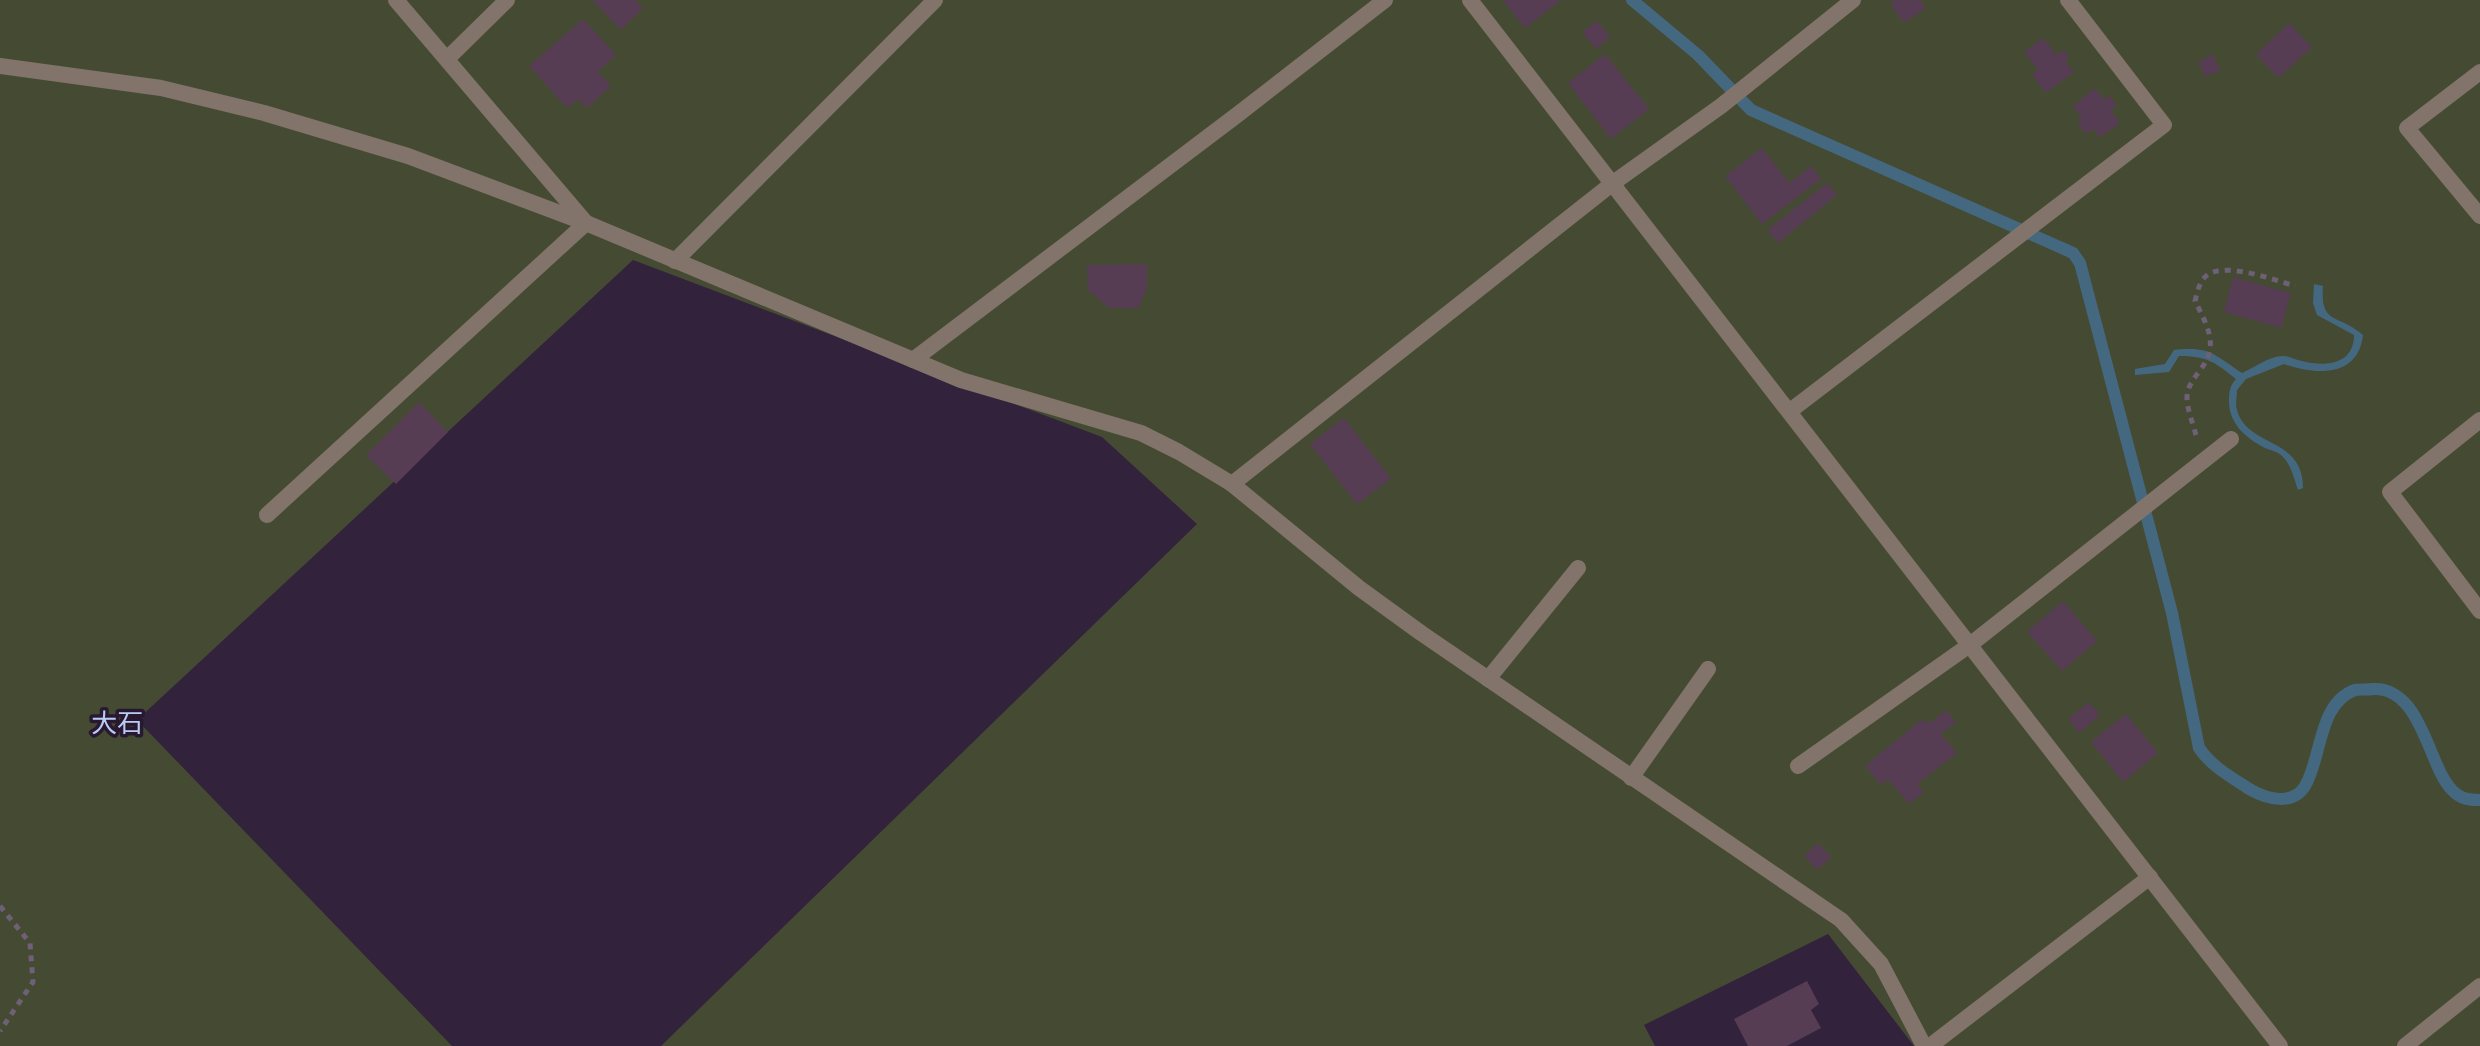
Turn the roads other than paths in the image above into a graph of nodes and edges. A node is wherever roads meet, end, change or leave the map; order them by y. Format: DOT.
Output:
graph roads {
  1 [pos="396,0"];
  2 [pos="507,0"];
  3 [pos="935,0"];
  4 [pos="1385,0"];
  5 [pos="1470,0"];
  6 [pos="1853,0"];
  7 [pos="2077,3"];
  8 [pos="447,59"];
  9 [pos="0,66"];
  10 [pos="2480,72"];
  11 [pos="1613,183"];
  12 [pos="2480,216"];
  13 [pos="586,223"];
  14 [pos="675,261"];
  15 [pos="913,360"];
  16 [pos="1790,411"];
  17 [pos="2480,420"];
  18 [pos="2231,439"];
  19 [pos="1232,484"];
  20 [pos="267,515"];
  21 [pos="1578,568"];
  22 [pos="2480,611"];
  23 [pos="1971,644"];
  24 [pos="1708,669"];
  25 [pos="1488,679"];
  26 [pos="1798,766"];
  27 [pos="1631,778"];
  28 [pos="2150,877"];
  29 [pos="2480,986"];
  30 [pos="1924,1046"];
  31 [pos="1930,1046"];
  32 [pos="2280,1046"];
  33 [pos="2405,1046"];
  1 -- 8 [label="street"];
  2 -- 8 [label="street"];
  3 -- 14 [label="street"];
  4 -- 15 [label="street"];
  5 -- 11 [label="street"];
  6 -- 11 [label="street"];
  7 -- 16 [label="street"];
  8 -- 13 [label="street"];
  9 -- 13 [label="street"];
  10 -- 12 [label="street"];
  11 -- 16 [label="street"];
  11 -- 19 [label="street"];
  13 -- 14 [label="street"];
  13 -- 20 [label="street"];
  14 -- 15 [label="street"];
  15 -- 19 [label="street"];
  16 -- 23 [label="street"];
  17 -- 22 [label="street"];
  18 -- 23 [label="street"];
  19 -- 25 [label="street"];
  21 -- 25 [label="street"];
  23 -- 26 [label="street"];
  23 -- 28 [label="street"];
  24 -- 27 [label="street"];
  25 -- 27 [label="street"];
  27 -- 30 [label="street"];
  28 -- 31 [label="street"];
  28 -- 32 [label="street"];
  29 -- 33 [label="street"];
}
